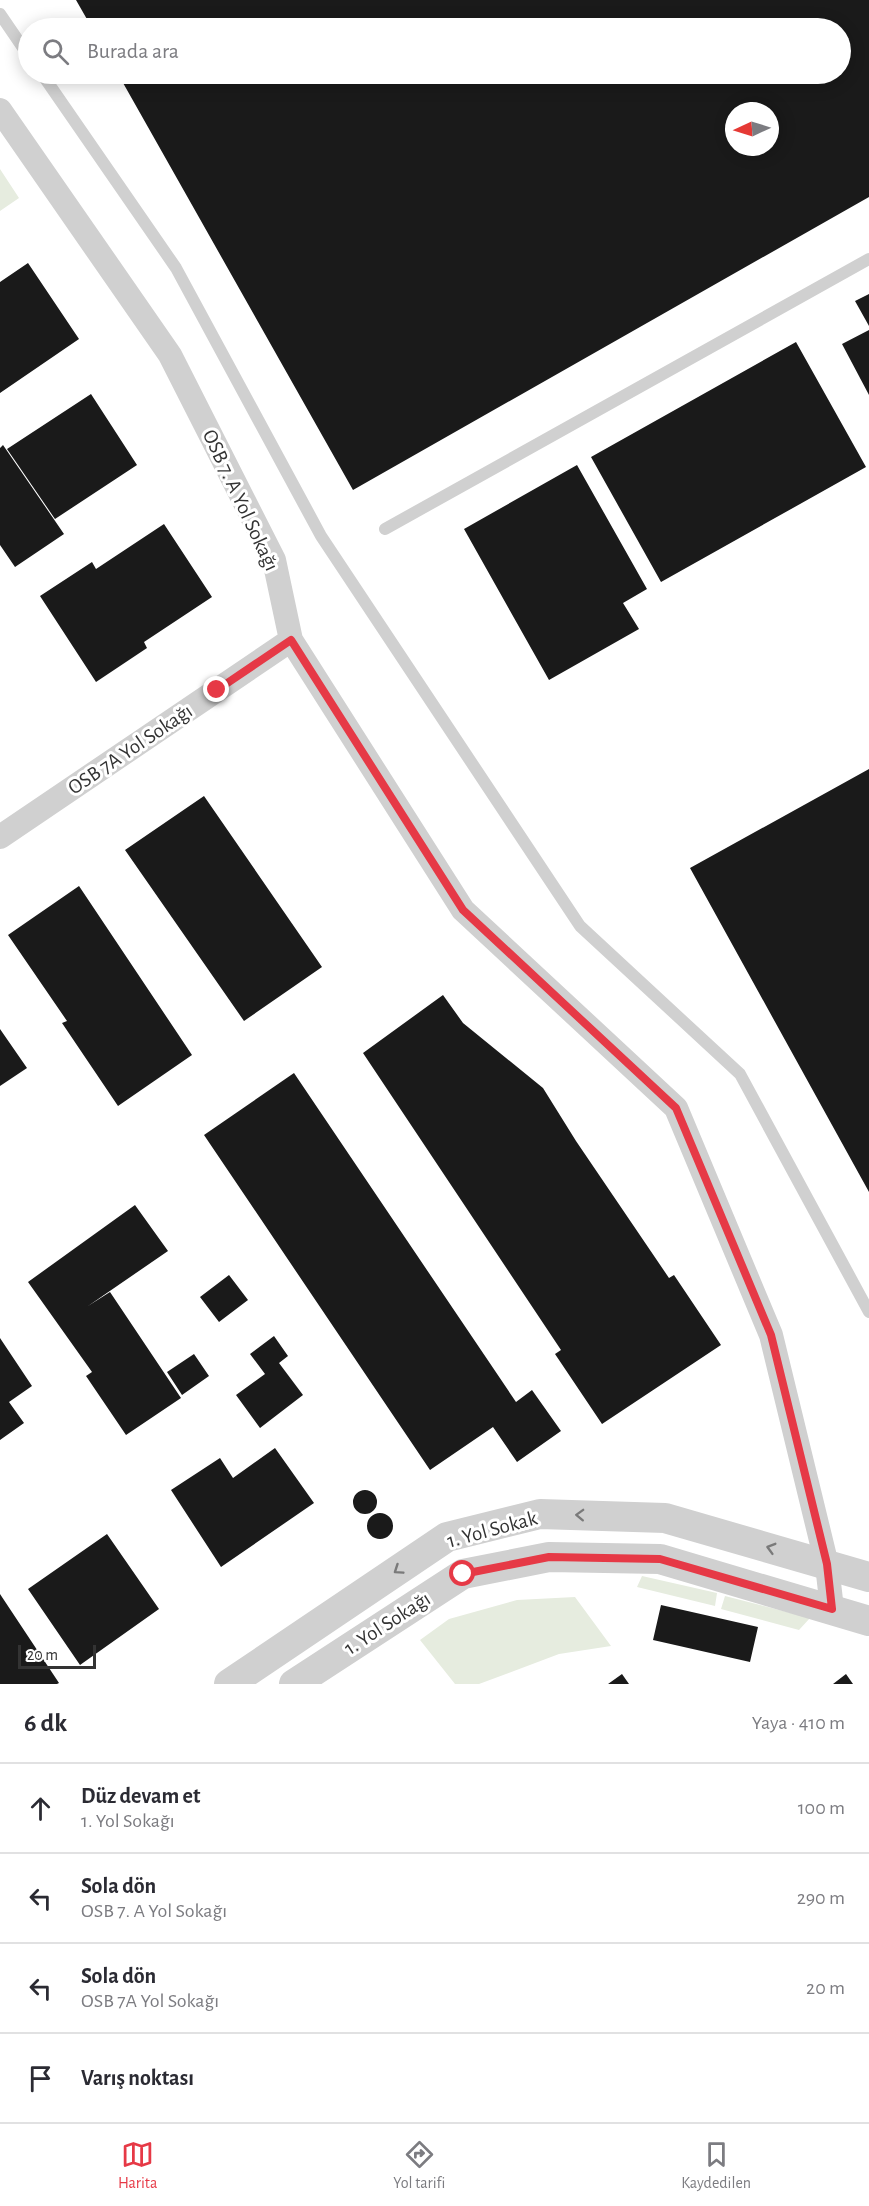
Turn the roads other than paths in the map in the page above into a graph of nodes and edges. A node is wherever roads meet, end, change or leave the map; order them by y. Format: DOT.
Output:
graph roads {
  1 [pos="0,14"];
  2 [pos="18,40"];
  3 [pos="49,84"];
  4 [pos="0,110"];
  5 [pos="869,259"];
  6 [pos="385,529"];
  7 [pos="291,640"];
  8 [pos="0,837"];
  9 [pos="869,1312"];
  10 [pos="827,1564"];
  11 [pos="869,1577"];
  12 [pos="832,1609"];
  13 [pos="869,1621"];
  14 [pos="229,1684"];
  15 [pos="294,1684"];
  1 -- 2 [label="lane"];
  3 -- 9 [label="lane"];
  4 -- 7 [label="street, OSB 7. A Yol Sokağı"];
  5 -- 6 [label="lane"];
  7 -- 8 [label="street, OSB 7A Yol Sokağı"];
  7 -- 10 [label="street, OSB 7. A Yol Sokağı"];
  10 -- 11 [label="street, 1. Yol Sokak"];
  10 -- 12 [label="street, OSB 7. A Yol Sokağı"];
  10 -- 14 [label="street, 1. Yol Sokak, one-way"];
  12 -- 13 [label="street, 1. Yol Sokağı"];
  12 -- 15 [label="street, 1. Yol Sokağı"];
}
